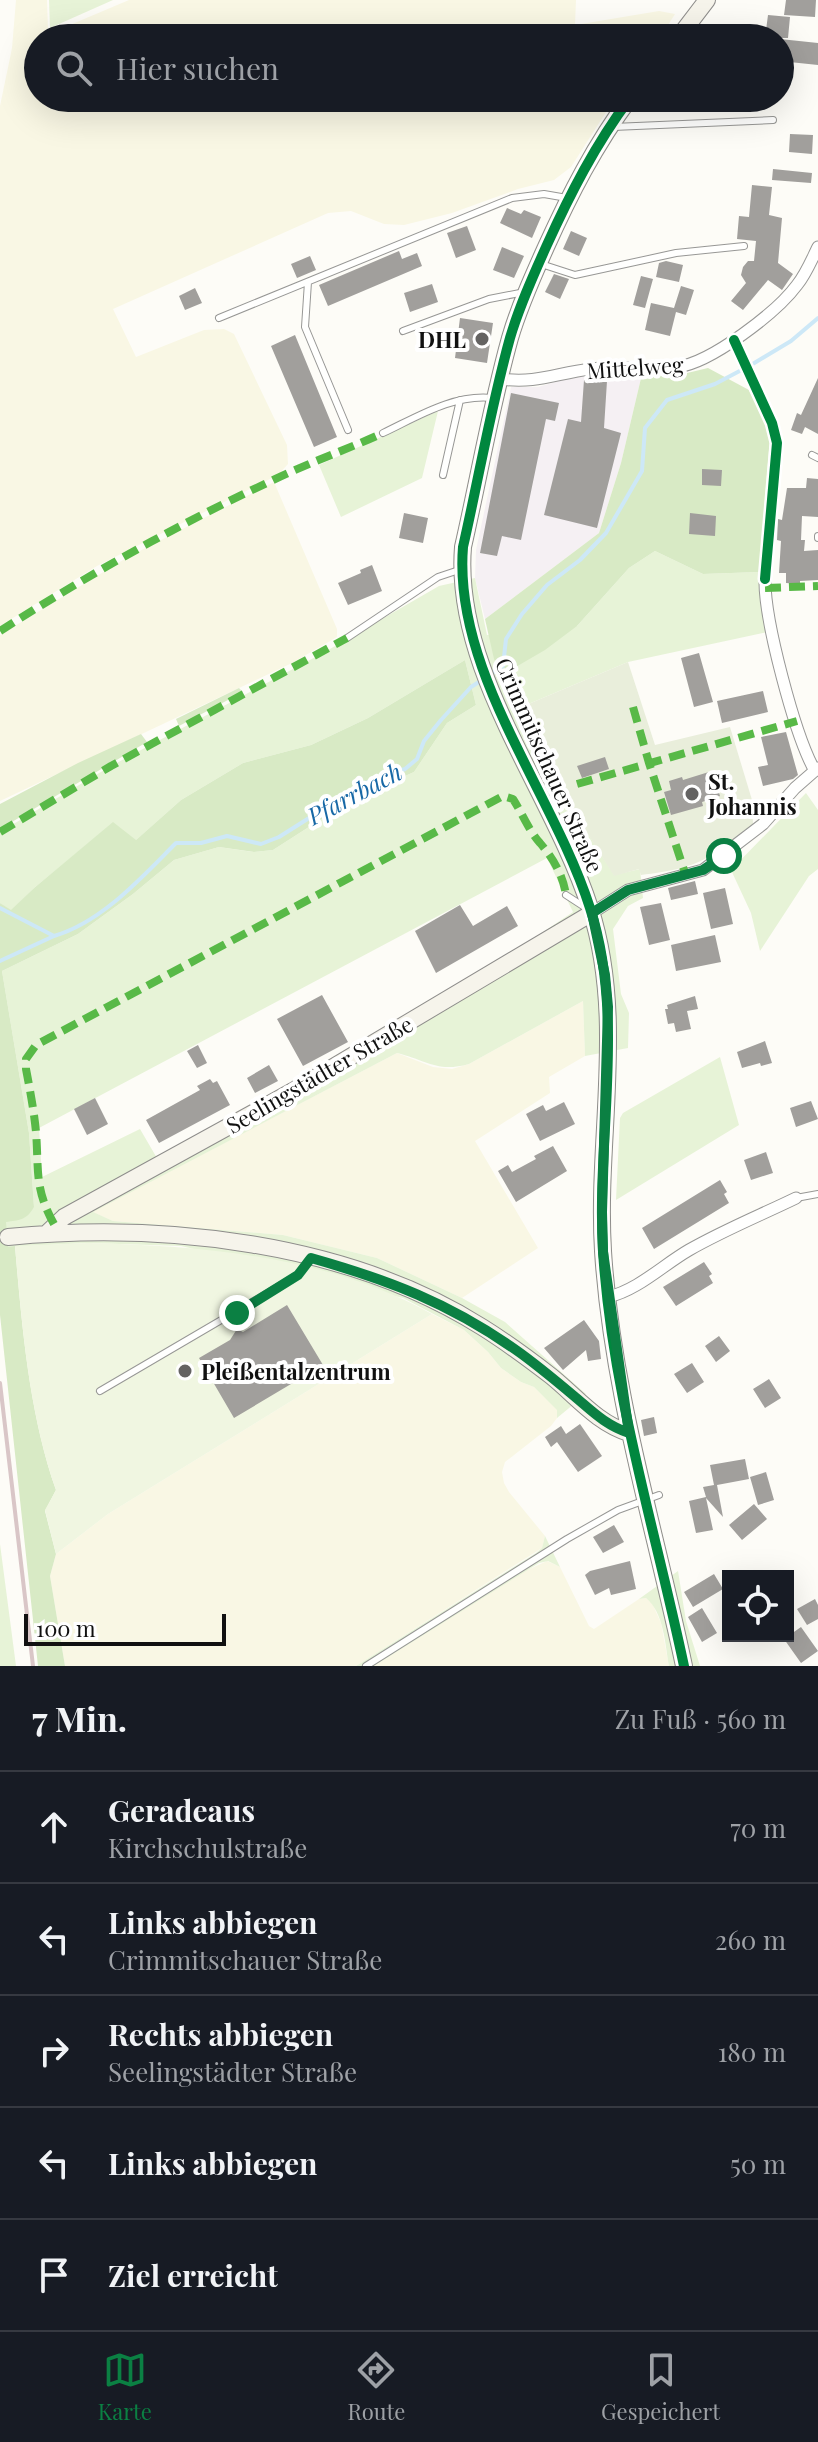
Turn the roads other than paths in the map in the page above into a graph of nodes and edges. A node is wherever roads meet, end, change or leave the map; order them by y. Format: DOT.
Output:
graph roads {
  1 [pos="707,0"];
  2 [pos="689,24"];
  3 [pos="619,112"];
  4 [pos="773,120"];
  5 [pos="608,127"];
  6 [pos="568,199"];
  7 [pos="744,246"];
  8 [pos="818,247"];
  9 [pos="539,263"];
  10 [pos="308,282"];
  11 [pos="527,292"];
  12 [pos="219,318"];
  13 [pos="403,331"];
  14 [pos="500,379"];
  15 [pos="496,398"];
  16 [pos="460,400"];
  17 [pos="348,430"];
  18 [pos="383,433"];
  19 [pos="443,475"];
  20 [pos="462,569"];
  21 [pos="765,579"];
  22 [pos="347,638"];
  23 [pos="816,770"];
  24 [pos="566,895"];
  25 [pos="592,913"];
  26 [pos="818,1194"];
  27 [pos="796,1198"];
  28 [pos="47,1233"];
  29 [pos="8,1237"];
  30 [pos="311,1258"];
  31 [pos="608,1297"];
  32 [pos="100,1391"];
  33 [pos="629,1433"];
  34 [pos="652,1497"];
  35 [pos="366,1666"];
  36 [pos="684,1666"];
  1 -- 2 [label="street"];
  3 -- 5 [label="street, Crimmitschauer Straße"];
  4 -- 5 [label="lane"];
  5 -- 6 [label="street, Crimmitschauer Straße"];
  6 -- 9 [label="street, Crimmitschauer Straße"];
  6 -- 10 [label="lane"];
  7 -- 9 [label="lane"];
  8 -- 14 [label="street, Mittelweg"];
  9 -- 11 [label="street, Crimmitschauer Straße"];
  10 -- 12 [label="lane"];
  10 -- 17 [label="lane"];
  11 -- 13 [label="lane"];
  11 -- 14 [label="street, Crimmitschauer Straße"];
  14 -- 15 [label="street, Crimmitschauer Straße"];
  15 -- 16 [label="lane"];
  15 -- 20 [label="street, Crimmitschauer Straße"];
  16 -- 18 [label="lane"];
  16 -- 19 [label="lane"];
  20 -- 22 [label="lane"];
  20 -- 25 [label="street, Crimmitschauer Straße"];
  21 -- 23 [label="street"];
  23 -- 25 [label="street"];
  24 -- 25 [label="lane"];
  25 -- 28 [label="street, Seelingstädter Straße"];
  25 -- 31 [label="street, Crimmitschauer Straße"];
  26 -- 27 [label="lane"];
  27 -- 31 [label="street"];
  28 -- 29 [label="street"];
  28 -- 30 [label="street"];
  30 -- 32 [label="lane"];
  30 -- 33 [label="street"];
  31 -- 33 [label="street, Crimmitschauer Straße"];
  33 -- 34 [label="street, Crimmitschauer Straße"];
  34 -- 35 [label="lane"];
  34 -- 36 [label="street, Crimmitschauer Straße"];
}
